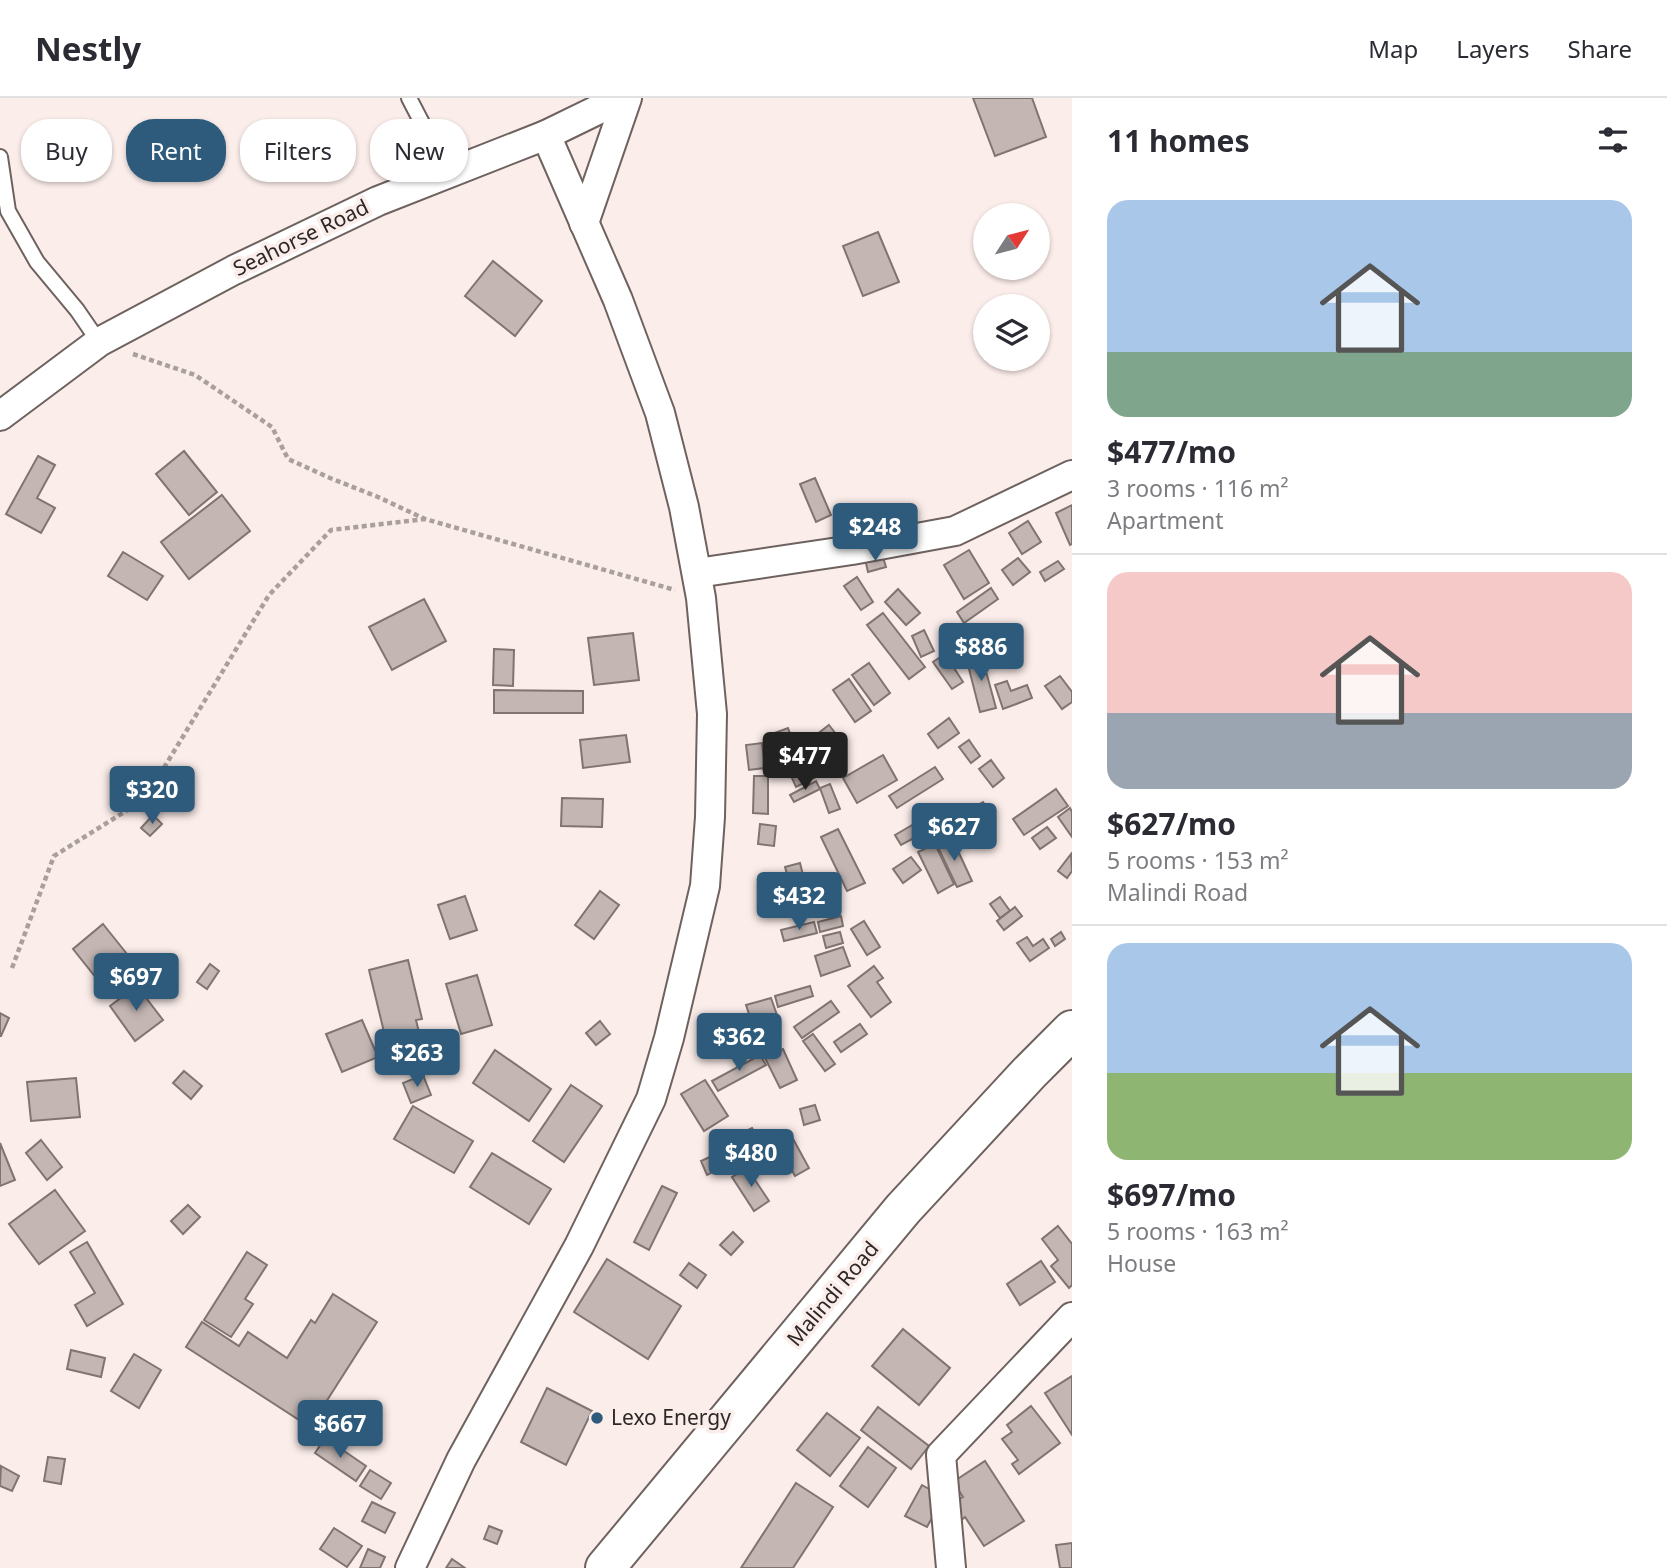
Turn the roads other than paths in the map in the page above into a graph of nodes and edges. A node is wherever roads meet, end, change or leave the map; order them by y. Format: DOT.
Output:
graph roads {
  1 [pos="409,98"];
  2 [pos="622,98"];
  3 [pos="627,98"];
  4 [pos="420,119"];
  5 [pos="546,135"];
  6 [pos="0,157"];
  7 [pos="468,165"];
  8 [pos="426,182"];
  9 [pos="584,223"];
  10 [pos="99,342"];
  11 [pos="0,416"];
  12 [pos="1072,475"];
  13 [pos="699,585"];
  14 [pos="1072,1030"];
  15 [pos="1072,1317"];
  16 [pos="410,1568"];
  17 [pos="605,1568"];
  18 [pos="951,1568"];
  1 -- 4 [label="lane"];
  2 -- 5 [label="street, Seahorse Road"];
  3 -- 9 [label="street"];
  5 -- 7 [label="street, Seahorse Road"];
  5 -- 9 [label="street"];
  6 -- 10 [label="lane"];
  8 -- 10 [label="street, Seahorse Road"];
  9 -- 13 [label="street"];
  10 -- 11 [label="street, Seahorse Road"];
  12 -- 13 [label="street"];
  13 -- 16 [label="street"];
  14 -- 17 [label="highway, Malindi Road"];
  15 -- 18 [label="street"];
}
